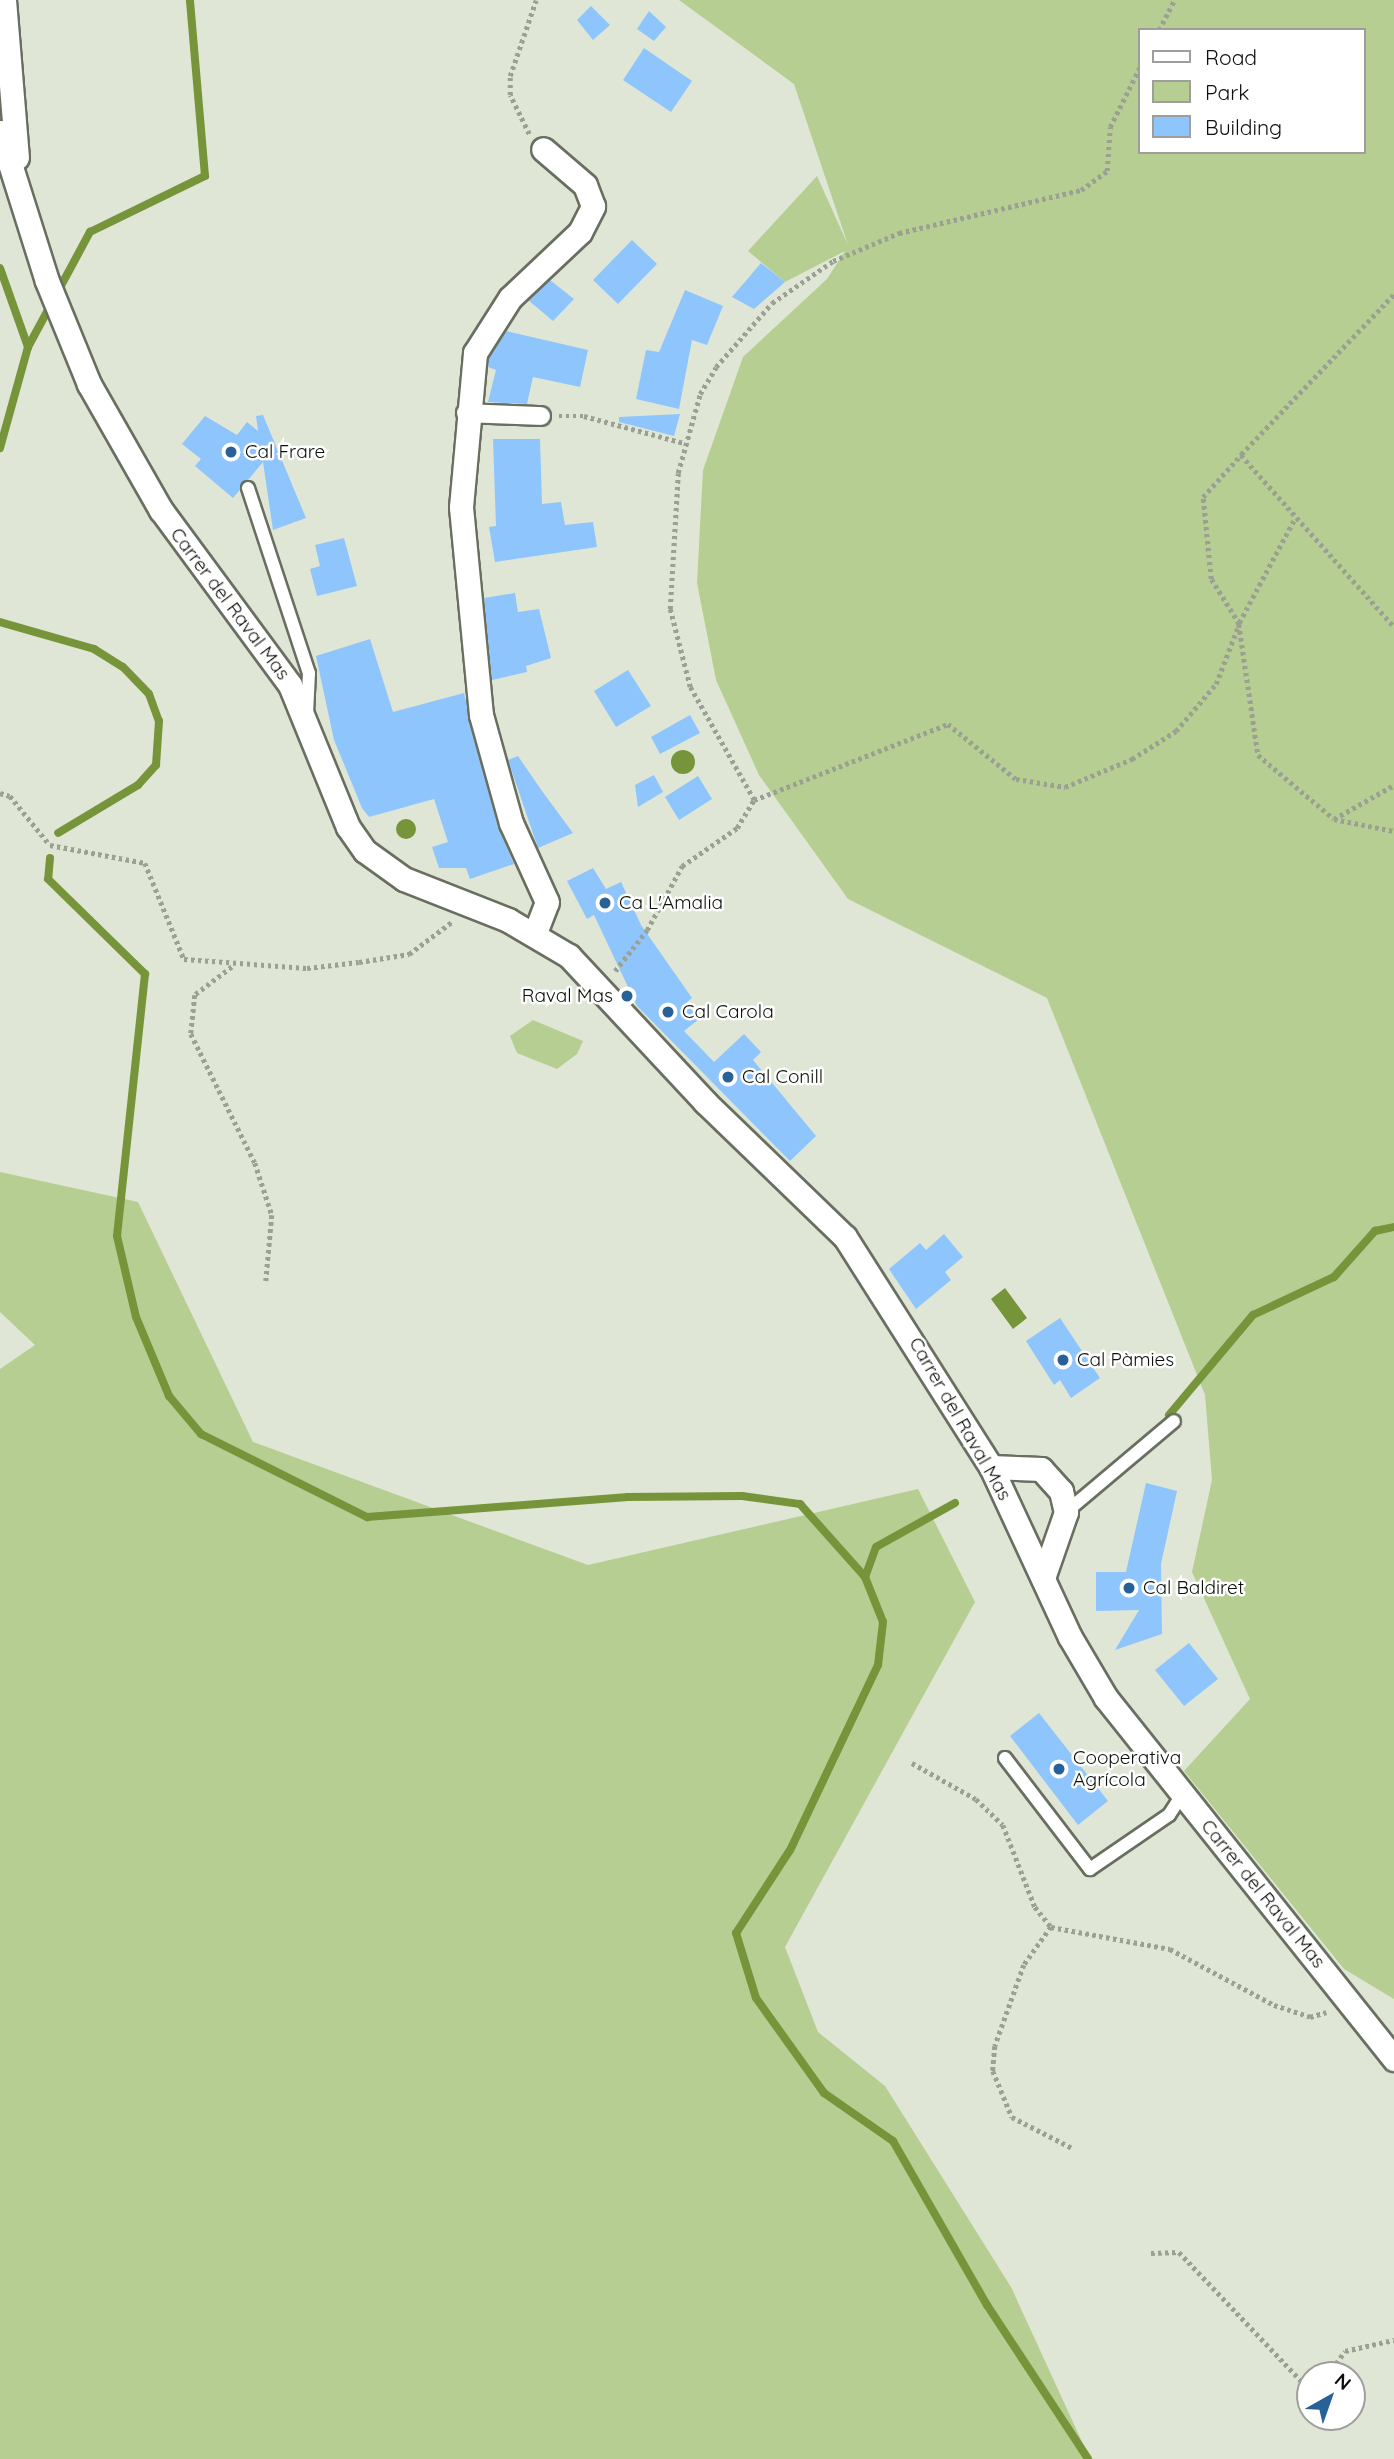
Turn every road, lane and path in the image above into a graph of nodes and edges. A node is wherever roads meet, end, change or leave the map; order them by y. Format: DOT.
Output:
graph roads {
  1 [pos="4,0"];
  2 [pos="534,0"];
  3 [pos="1174,0"];
  4 [pos="1160,28"];
  5 [pos="1138,72"];
  6 [pos="0,132"];
  7 [pos="543,149"];
  8 [pos="19,185"];
  9 [pos="1394,295"];
  10 [pos="466,413"];
  11 [pos="541,416"];
  12 [pos="684,443"];
  13 [pos="1241,455"];
  14 [pos="248,488"];
  15 [pos="1294,521"];
  16 [pos="1239,624"];
  17 [pos="1394,627"];
  18 [pos="307,715"];
  19 [pos="1394,785"];
  20 [pos="0,793"];
  21 [pos="754,800"];
  22 [pos="1334,819"];
  23 [pos="1394,831"];
  24 [pos="467,904"];
  25 [pos="535,933"];
  26 [pos="233,967"];
  27 [pos="601,986"];
  28 [pos="266,1281"];
  29 [pos="1174,1421"];
  30 [pos="991,1467"];
  31 [pos="1066,1513"];
  32 [pos="1043,1578"];
  33 [pos="1004,1758"];
  34 [pos="912,1763"];
  35 [pos="1182,1795"];
  36 [pos="1051,1927"];
  37 [pos="1346,1996"];
  38 [pos="1394,2059"];
  39 [pos="1074,2149"];
  40 [pos="1151,2253"];
  41 [pos="1394,2340"];
  42 [pos="1338,2361"];
  43 [pos="1296,2375"];
  1 -- 8 [label="street"];
  2 -- 7 [label="path"];
  3 -- 4 [label="path"];
  5 -- 12 [label="path"];
  6 -- 8 [label="street"];
  7 -- 10 [label="street"];
  8 -- 18 [label="street, Carrer del Raval Mas"];
  9 -- 13 [label="path"];
  10 -- 11 [label="street"];
  10 -- 25 [label="street"];
  11 -- 12 [label="path"];
  12 -- 21 [label="path"];
  13 -- 15 [label="path"];
  13 -- 16 [label="path"];
  14 -- 18 [label="lane"];
  15 -- 16 [label="path"];
  15 -- 17 [label="path"];
  16 -- 21 [label="path"];
  16 -- 22 [label="path"];
  18 -- 24 [label="street, Carrer del Raval Mas"];
  19 -- 22 [label="path"];
  20 -- 26 [label="path"];
  21 -- 27 [label="path"];
  22 -- 23 [label="path"];
  24 -- 25 [label="street, Carrer del Raval Mas"];
  24 -- 26 [label="path"];
  25 -- 27 [label="street, Carrer del Raval Mas"];
  26 -- 28 [label="path"];
  27 -- 30 [label="street, Carrer del Raval Mas"];
  29 -- 31 [label="lane"];
  30 -- 31 [label="street"];
  30 -- 32 [label="street, Carrer del Raval Mas"];
  31 -- 32 [label="street"];
  32 -- 35 [label="street, Carrer del Raval Mas"];
  33 -- 35 [label="lane"];
  34 -- 36 [label="path"];
  35 -- 37 [label="street, Carrer del Raval Mas"];
  36 -- 37 [label="path"];
  36 -- 39 [label="path"];
  37 -- 38 [label="street, Carrer del Raval Mas"];
  40 -- 43 [label="path"];
  41 -- 42 [label="path"];
}
